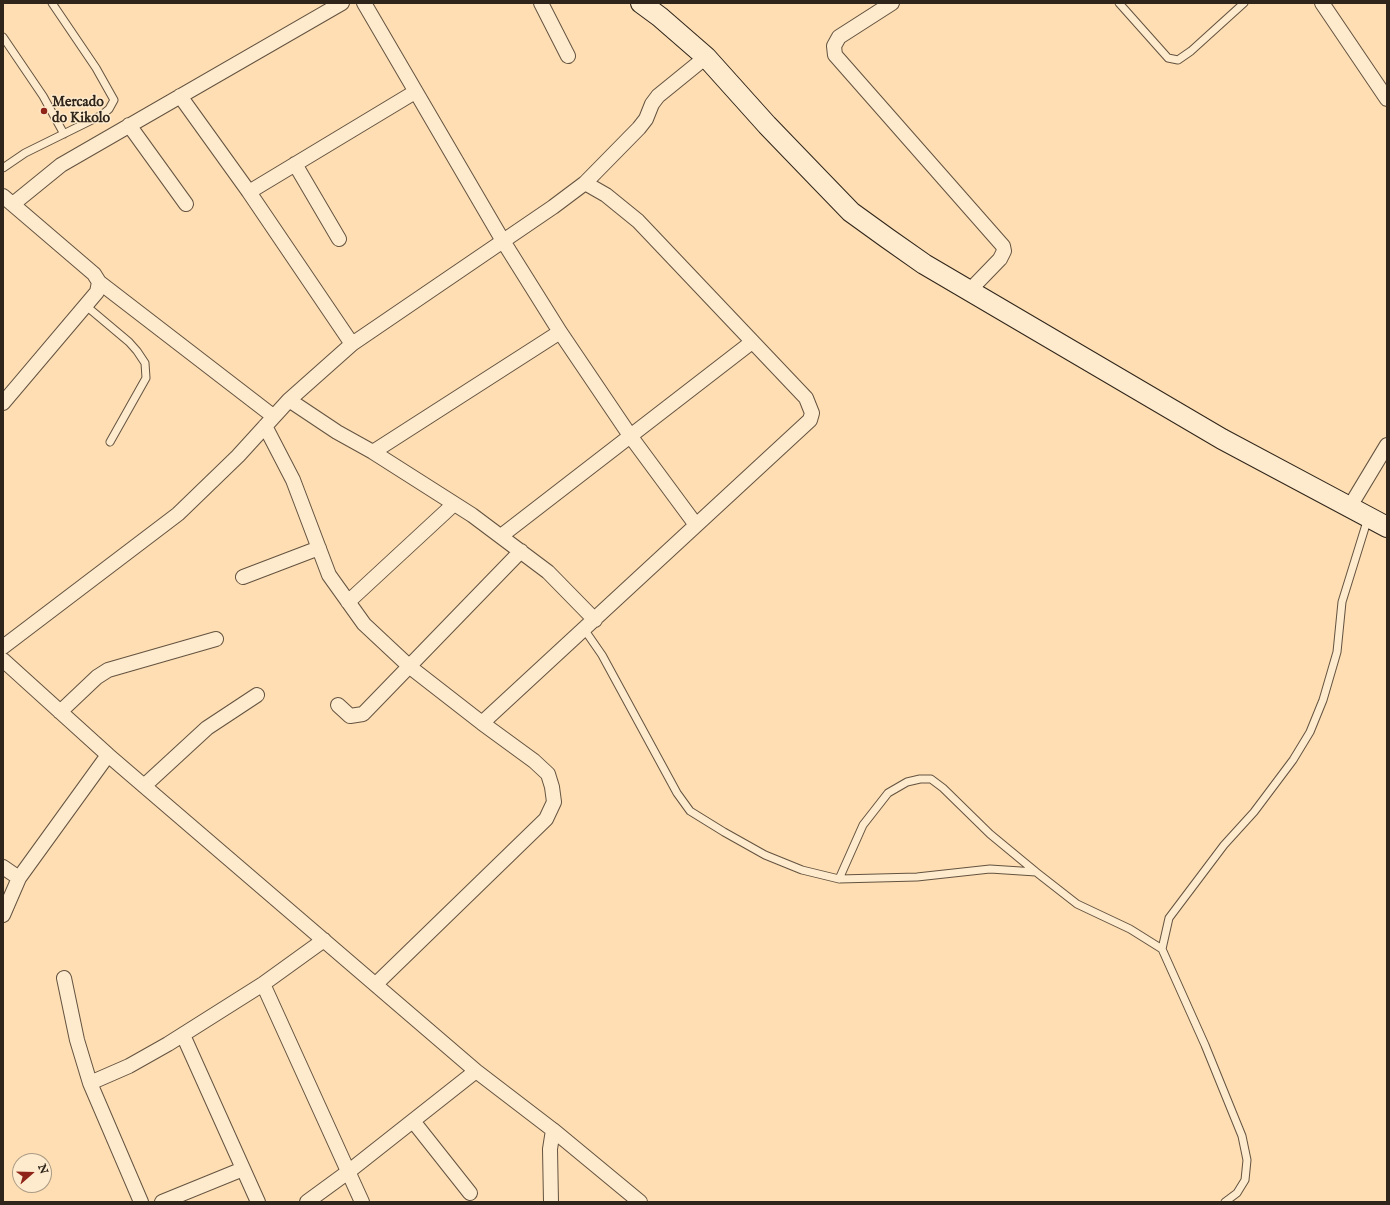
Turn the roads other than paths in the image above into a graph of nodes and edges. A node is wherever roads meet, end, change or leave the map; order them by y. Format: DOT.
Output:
graph roads {
  1 [pos="52,3"];
  2 [pos="342,3"];
  3 [pos="364,3"];
  4 [pos="541,3"];
  5 [pos="641,3"];
  6 [pos="892,3"];
  7 [pos="1119,3"];
  8 [pos="1244,3"];
  9 [pos="1322,3"];
  10 [pos="3,37"];
  11 [pos="568,56"];
  12 [pos="706,57"];
  13 [pos="415,92"];
  14 [pos="180,96"];
  15 [pos="1387,100"];
  16 [pos="129,125"];
  17 [pos="64,134"];
  18 [pos="295,164"];
  19 [pos="3,168"];
  20 [pos="585,183"];
  21 [pos="249,192"];
  22 [pos="8,200"];
  23 [pos="186,204"];
  24 [pos="339,239"];
  25 [pos="503,241"];
  26 [pos="99,282"];
  27 [pos="970,290"];
  28 [pos="85,306"];
  29 [pos="560,332"];
  30 [pos="752,342"];
  31 [pos="352,344"];
  32 [pos="289,400"];
  33 [pos="3,403"];
  34 [pos="269,421"];
  35 [pos="631,436"];
  36 [pos="110,442"];
  37 [pos="1387,445"];
  38 [pos="373,452"];
  39 [pos="454,504"];
  40 [pos="1349,508"];
  41 [pos="1368,518"];
  42 [pos="696,525"];
  43 [pos="1387,527"];
  44 [pos="501,536"];
  45 [pos="319,548"];
  46 [pos="521,551"];
  47 [pos="243,577"];
  48 [pos="348,602"];
  49 [pos="590,624"];
  50 [pos="216,639"];
  51 [pos="3,647"];
  52 [pos="3,660"];
  53 [pos="410,667"];
  54 [pos="257,695"];
  55 [pos="338,706"];
  56 [pos="60,712"];
  57 [pos="482,723"];
  58 [pos="108,755"];
  59 [pos="144,786"];
  60 [pos="3,867"];
  61 [pos="1036,872"];
  62 [pos="19,878"];
  63 [pos="839,879"];
  64 [pos="3,915"];
  65 [pos="324,940"];
  66 [pos="1162,949"];
  67 [pos="64,978"];
  68 [pos="263,984"];
  69 [pos="376,984"];
  70 [pos="182,1035"];
  71 [pos="476,1071"];
  72 [pos="90,1083"];
  73 [pos="412,1121"];
  74 [pos="553,1130"];
  75 [pos="243,1169"];
  76 [pos="348,1172"];
  77 [pos="470,1193"];
  78 [pos="141,1202"];
  79 [pos="162,1202"];
  80 [pos="258,1202"];
  81 [pos="307,1202"];
  82 [pos="362,1202"];
  83 [pos="551,1202"];
  84 [pos="640,1202"];
  85 [pos="1225,1202"];
  1 -- 17 [label="lane"];
  2 -- 14 [label="street"];
  3 -- 13 [label="street"];
  4 -- 11 [label="street"];
  5 -- 12 [label="street"];
  6 -- 27 [label="street"];
  7 -- 8 [label="lane"];
  9 -- 15 [label="street"];
  10 -- 17 [label="lane"];
  12 -- 20 [label="street"];
  12 -- 27 [label="street"];
  13 -- 18 [label="street"];
  13 -- 25 [label="street"];
  14 -- 16 [label="street"];
  14 -- 21 [label="street"];
  16 -- 22 [label="street"];
  16 -- 23 [label="street"];
  17 -- 19 [label="lane"];
  18 -- 21 [label="street"];
  18 -- 24 [label="street"];
  20 -- 25 [label="street"];
  20 -- 30 [label="street"];
  21 -- 31 [label="street"];
  22 -- 26 [label="street"];
  25 -- 29 [label="street"];
  25 -- 31 [label="street"];
  26 -- 28 [label="street"];
  26 -- 34 [label="street"];
  27 -- 40 [label="street"];
  28 -- 33 [label="street"];
  28 -- 36 [label="lane"];
  29 -- 35 [label="street"];
  29 -- 38 [label="street"];
  30 -- 35 [label="street"];
  30 -- 42 [label="street"];
  31 -- 32 [label="street"];
  32 -- 34 [label="street"];
  32 -- 38 [label="street"];
  34 -- 45 [label="street"];
  34 -- 51 [label="street"];
  35 -- 42 [label="street"];
  35 -- 44 [label="street"];
  37 -- 40 [label="street"];
  38 -- 39 [label="street"];
  39 -- 44 [label="street"];
  39 -- 48 [label="street"];
  40 -- 41 [label="street"];
  41 -- 43 [label="street"];
  41 -- 66 [label="lane"];
  42 -- 49 [label="street"];
  44 -- 46 [label="street"];
  45 -- 47 [label="street"];
  45 -- 48 [label="street"];
  46 -- 49 [label="street"];
  46 -- 53 [label="street"];
  48 -- 53 [label="street"];
  49 -- 57 [label="street"];
  49 -- 63 [label="lane"];
  50 -- 56 [label="street"];
  52 -- 56 [label="street"];
  53 -- 55 [label="street"];
  53 -- 57 [label="street"];
  54 -- 59 [label="street"];
  56 -- 58 [label="street"];
  57 -- 69 [label="street"];
  58 -- 59 [label="street"];
  58 -- 62 [label="street"];
  59 -- 65 [label="street"];
  60 -- 62 [label="street"];
  61 -- 63 [label="lane"];
  61 -- 63 [label="lane"];
  61 -- 66 [label="lane"];
  62 -- 64 [label="street"];
  65 -- 68 [label="street"];
  65 -- 69 [label="street"];
  66 -- 85 [label="lane"];
  67 -- 72 [label="street"];
  68 -- 70 [label="street"];
  68 -- 76 [label="street"];
  69 -- 71 [label="street"];
  70 -- 72 [label="street"];
  70 -- 75 [label="street"];
  71 -- 73 [label="street"];
  71 -- 74 [label="street"];
  72 -- 78 [label="street"];
  73 -- 76 [label="street"];
  73 -- 77 [label="street"];
  74 -- 83 [label="street"];
  74 -- 84 [label="street"];
  75 -- 79 [label="street"];
  75 -- 80 [label="street"];
  76 -- 81 [label="street"];
  76 -- 82 [label="street"];
}
